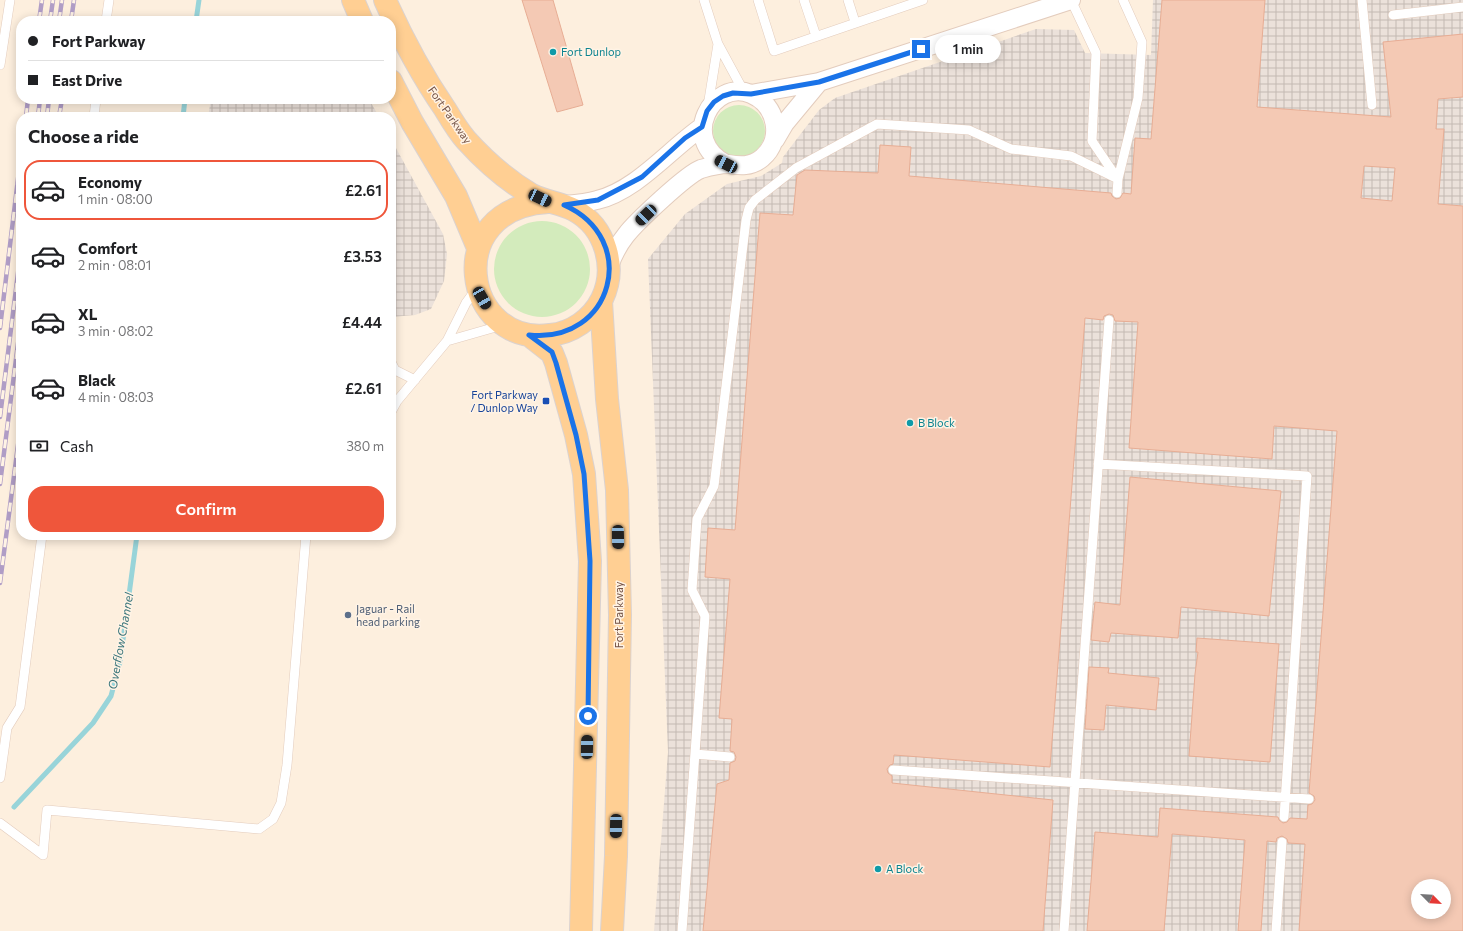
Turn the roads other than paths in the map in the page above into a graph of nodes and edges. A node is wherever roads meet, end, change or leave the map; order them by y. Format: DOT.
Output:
graph roads {
  1 [pos="10,0"];
  2 [pos="109,0"];
  3 [pos="353,0"];
  4 [pos="385,0"];
  5 [pos="704,0"];
  6 [pos="758,0"];
  7 [pos="804,0"];
  8 [pos="848,0"];
  9 [pos="923,0"];
  10 [pos="1071,0"];
  11 [pos="1123,0"];
  12 [pos="1362,0"];
  13 [pos="899,4"];
  14 [pos="1036,5"];
  15 [pos="1463,7"];
  16 [pos="1393,15"];
  17 [pos="107,16"];
  18 [pos="360,16"];
  19 [pos="392,16"];
  20 [pos="855,22"];
  21 [pos="396,25"];
  22 [pos="816,36"];
  23 [pos="718,44"];
  24 [pos="0,65"];
  25 [pos="819,82"];
  26 [pos="396,91"];
  27 [pos="747,93"];
  28 [pos="1372,105"];
  29 [pos="705,119"];
  30 [pos="772,145"];
  31 [pos="726,164"];
  32 [pos="1118,179"];
  33 [pos="1117,193"];
  34 [pos="556,204"];
  35 [pos="478,248"];
  36 [pos="609,266"];
  37 [pos="478,287"];
  38 [pos="601,300"];
  39 [pos="1109,320"];
  40 [pos="504,324"];
  41 [pos="529,335"];
  42 [pos="447,341"];
  43 [pos="396,370"];
  44 [pos="415,380"];
  45 [pos="396,400"];
  46 [pos="1098,464"];
  47 [pos="41,540"];
  48 [pos="306,540"];
  49 [pos="695,754"];
  50 [pos="730,757"];
  51 [pos="893,770"];
  52 [pos="0,778"];
  53 [pos="1075,783"];
  54 [pos="1285,798"];
  55 [pos="1309,799"];
  56 [pos="1284,817"];
  57 [pos="0,822"];
  58 [pos="1282,842"];
  59 [pos="581,931"];
  60 [pos="612,931"];
  61 [pos="682,931"];
  62 [pos="1064,931"];
  63 [pos="1276,931"];
  1 -- 24 [label="lane"];
  2 -- 17 [label="lane"];
  3 -- 18 [label="main road"];
  4 -- 19 [label="main road, Fort Parkway"];
  5 -- 23 [label="lane"];
  6 -- 22 [label="lane"];
  7 -- 22 [label="lane"];
  8 -- 20 [label="lane"];
  9 -- 13 [label="lane"];
  10 -- 14 [label="street"];
  10 -- 32 [label="lane"];
  11 -- 32 [label="lane"];
  12 -- 28 [label="lane"];
  13 -- 20 [label="lane"];
  14 -- 25 [label="street"];
  15 -- 16 [label="lane"];
  20 -- 22 [label="lane"];
  21 -- 34 [label="main road, Fort Parkway"];
  23 -- 27 [label="lane"];
  23 -- 29 [label="lane"];
  25 -- 27 [label="street"];
  25 -- 30 [label="street"];
  26 -- 35 [label="main road"];
  27 -- 29 [label="street"];
  27 -- 30 [label="street"];
  29 -- 31 [label="street"];
  29 -- 34 [label="street"];
  30 -- 31 [label="street"];
  31 -- 36 [label="street"];
  32 -- 33 [label="lane"];
  32 -- 49 [label="lane"];
  34 -- 35 [label="main road, Fort Parkway"];
  34 -- 36 [label="main road, Fort Parkway"];
  35 -- 37 [label="main road, Fort Parkway"];
  36 -- 38 [label="main road, Fort Parkway"];
  37 -- 40 [label="main road, Fort Parkway"];
  37 -- 42 [label="lane"];
  38 -- 41 [label="main road, Fort Parkway"];
  38 -- 60 [label="main road, Fort Parkway"];
  39 -- 46 [label="lane"];
  40 -- 41 [label="main road, Fort Parkway"];
  40 -- 42 [label="lane"];
  41 -- 59 [label="main road, Fort Parkway"];
  42 -- 44 [label="lane"];
  43 -- 44 [label="lane"];
  44 -- 45 [label="lane"];
  46 -- 53 [label="lane"];
  46 -- 54 [label="lane"];
  47 -- 52 [label="lane"];
  48 -- 57 [label="lane"];
  49 -- 50 [label="lane"];
  49 -- 61 [label="lane"];
  51 -- 53 [label="lane"];
  53 -- 54 [label="lane"];
  53 -- 62 [label="lane"];
  54 -- 55 [label="lane"];
  54 -- 56 [label="lane"];
  58 -- 63 [label="lane"];
}
